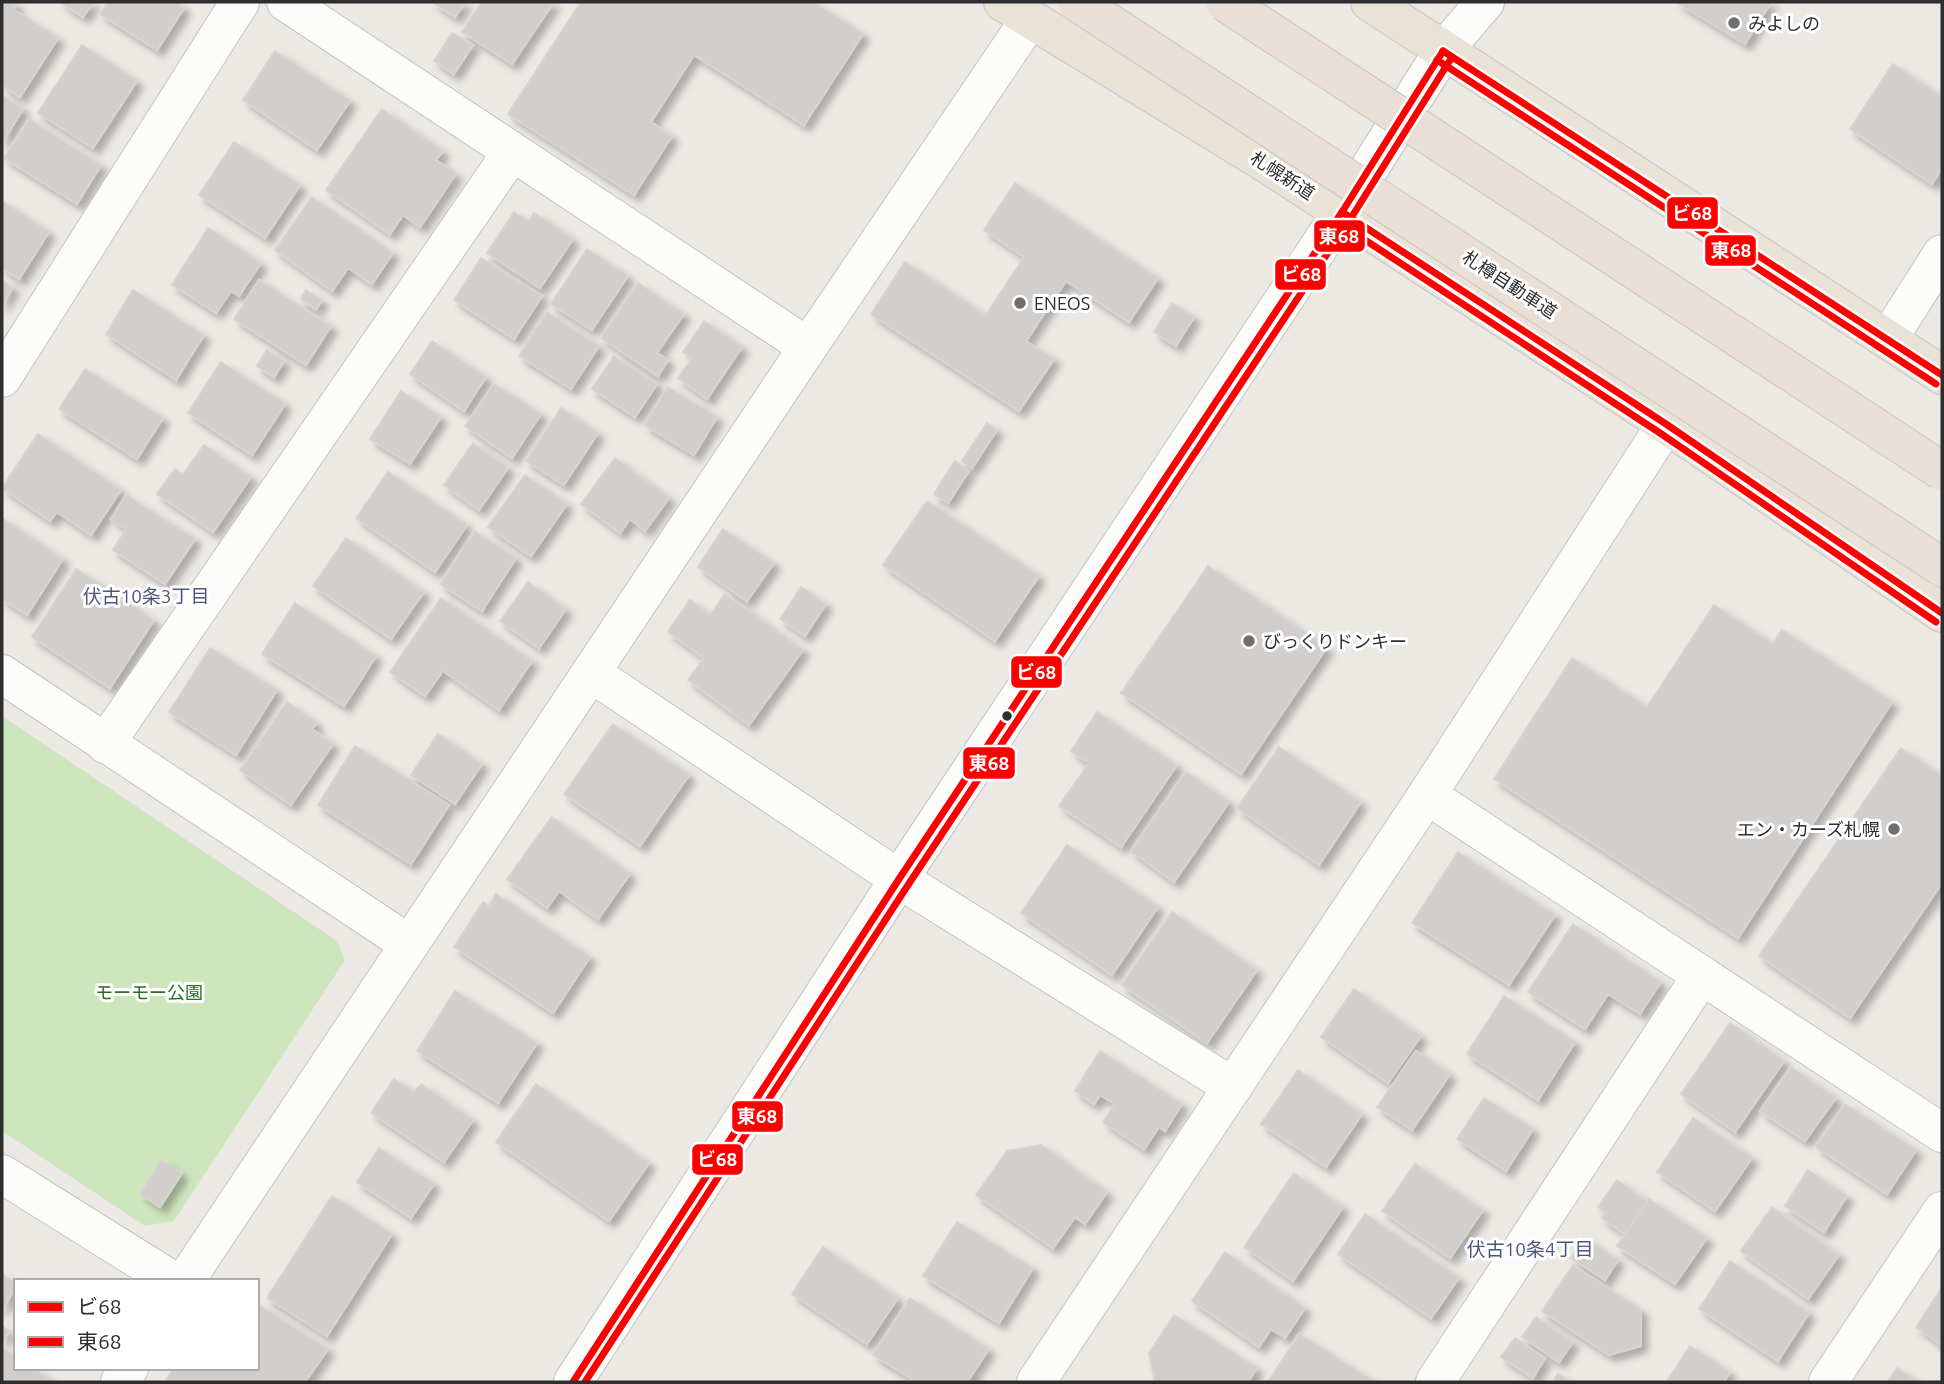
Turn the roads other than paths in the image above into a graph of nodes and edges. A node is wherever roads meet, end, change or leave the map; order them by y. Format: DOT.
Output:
graph roads {
  1 [pos="240,2"];
  2 [pos="286,2"];
  3 [pos="1077,2"];
  4 [pos="1225,2"];
  5 [pos="1370,2"];
  6 [pos="1485,2"];
  7 [pos="1016,10"];
  8 [pos="1443,51"];
  9 [pos="512,152"];
  10 [pos="1342,212"];
  11 [pos="1942,254"];
  12 [pos="1888,339"];
  13 [pos="807,347"];
  14 [pos="1942,375"];
  15 [pos="2,378"];
  16 [pos="1666,424"];
  17 [pos="1942,471"];
  18 [pos="1942,567"];
  19 [pos="1942,613"];
  20 [pos="591,673"];
  21 [pos="2,674"];
  22 [pos="105,744"];
  23 [pos="1427,795"];
  24 [pos="899,879"];
  25 [pos="409,944"];
  26 [pos="1702,975"];
  27 [pos="1233,1087"];
  28 [pos="1942,1133"];
  29 [pos="2,1174"];
  30 [pos="1942,1211"];
  31 [pos="170,1279"];
  32 [pos="186,1279"];
  33 [pos="573,1382"];
  34 [pos="1036,1382"];
  35 [pos="1434,1382"];
  36 [pos="1828,1382"];
  1 -- 15 [label="street"];
  2 -- 9 [label="street"];
  3 -- 18 [label="highway, 札樽自動車道, bridge"];
  4 -- 17 [label="highway, bridge"];
  5 -- 8 [label="highway"];
  6 -- 8 [label="street"];
  7 -- 10 [label="highway, 札幌新道"];
  7 -- 13 [label="street"];
  8 -- 10 [label="street"];
  8 -- 12 [label="highway"];
  9 -- 13 [label="street"];
  9 -- 22 [label="street"];
  10 -- 16 [label="highway, 札幌新道"];
  10 -- 24 [label="street"];
  11 -- 12 [label="street"];
  12 -- 14 [label="highway"];
  13 -- 20 [label="street"];
  16 -- 19 [label="highway, 札幌新道"];
  16 -- 23 [label="street"];
  20 -- 24 [label="street"];
  20 -- 25 [label="street"];
  21 -- 22 [label="street"];
  22 -- 25 [label="street"];
  23 -- 26 [label="street"];
  23 -- 27 [label="street"];
  24 -- 27 [label="street"];
  24 -- 33 [label="street"];
  25 -- 32 [label="street"];
  26 -- 28 [label="street"];
  26 -- 35 [label="street"];
  27 -- 34 [label="street"];
  29 -- 31 [label="street"];
  30 -- 36 [label="street"];
}
